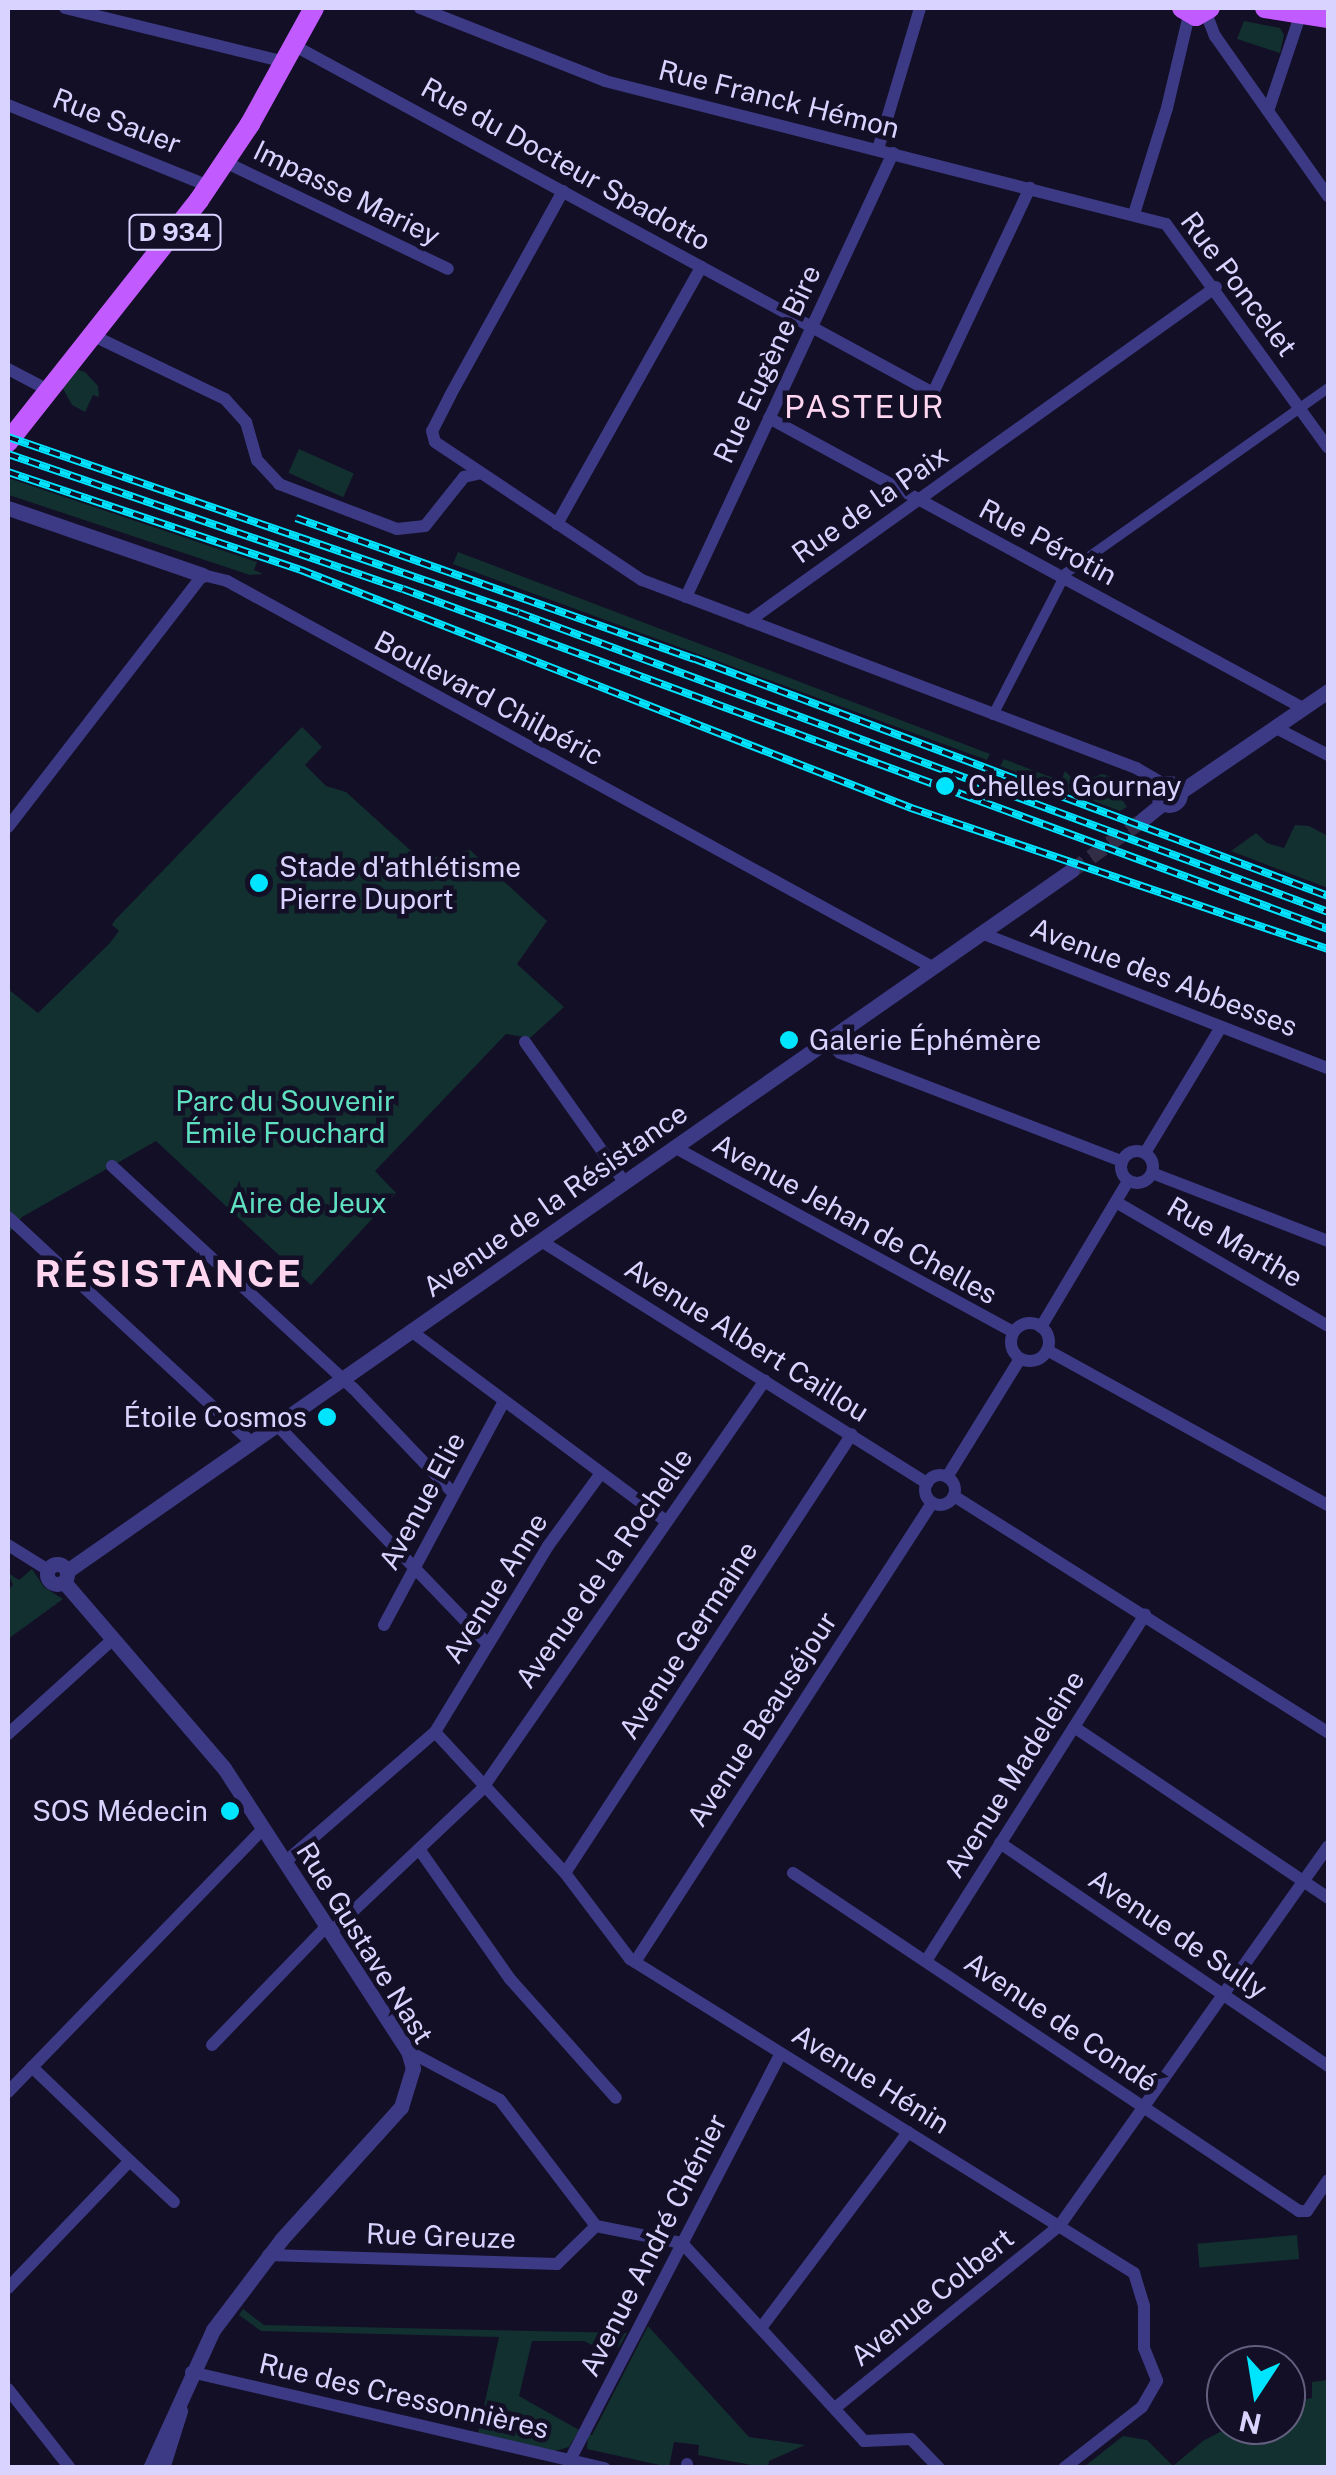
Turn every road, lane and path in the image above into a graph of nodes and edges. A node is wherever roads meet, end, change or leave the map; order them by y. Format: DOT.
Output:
graph roads {
  1 [pos="65,8"];
  2 [pos="314,8"];
  3 [pos="420,8"];
  4 [pos="920,8"];
  5 [pos="1265,8"];
  6 [pos="1191,10"];
  7 [pos="1302,10"];
  8 [pos="1328,18"];
  9 [pos="290,54"];
  10 [pos="8,105"];
  11 [pos="1268,110"];
  12 [pos="878,149"];
  13 [pos="893,153"];
  14 [pos="225,162"];
  15 [pos="208,186"];
  16 [pos="1030,188"];
  17 [pos="563,191"];
  18 [pos="1328,196"];
  19 [pos="1134,214"];
  20 [pos="701,267"];
  21 [pos="448,269"];
  22 [pos="1216,288"];
  23 [pos="812,328"];
  24 [pos="94,336"];
  25 [pos="8,369"];
  26 [pos="1328,388"];
  27 [pos="48,390"];
  28 [pos="1300,408"];
  29 [pos="769,418"];
  30 [pos="8,442"];
  31 [pos="1328,448"];
  32 [pos="481,473"];
  33 [pos="919,500"];
  34 [pos="8,508"];
  35 [pos="557,524"];
  36 [pos="203,574"];
  37 [pos="1063,578"];
  38 [pos="686,597"];
  39 [pos="748,621"];
  40 [pos="1328,690"];
  41 [pos="1303,708"];
  42 [pos="993,714"];
  43 [pos="1276,728"];
  44 [pos="1328,755"];
  45 [pos="1164,784"];
  46 [pos="1180,792"];
  47 [pos="1162,804"];
  48 [pos="1142,820"];
  49 [pos="8,827"];
  50 [pos="1072,870"];
  51 [pos="981,933"];
  52 [pos="932,967"];
  53 [pos="1221,1027"];
  54 [pos="828,1040"];
  55 [pos="525,1042"];
  56 [pos="1328,1068"];
  57 [pos="674,1147"];
  58 [pos="1145,1154"];
  59 [pos="1122,1161"];
  60 [pos="112,1166"];
  61 [pos="1152,1173"];
  62 [pos="1128,1181"];
  63 [pos="624,1182"];
  64 [pos="1116,1202"];
  65 [pos="8,1216"];
  66 [pos="541,1240"];
  67 [pos="1328,1241"];
  68 [pos="1328,1326"];
  69 [pos="1041,1327"];
  70 [pos="411,1331"];
  71 [pos="1013,1332"];
  72 [pos="1047,1350"];
  73 [pos="1020,1359"];
  74 [pos="342,1379"];
  75 [pos="765,1380"];
  76 [pos="504,1400"];
  77 [pos="277,1425"];
  78 [pos="852,1434"];
  79 [pos="251,1442"];
  80 [pos="601,1472"];
  81 [pos="948,1477"];
  82 [pos="927,1483"];
  83 [pos="454,1494"];
  84 [pos="954,1496"];
  85 [pos="932,1502"];
  86 [pos="1328,1505"];
  87 [pos="667,1522"];
  88 [pos="8,1545"];
  89 [pos="48,1570"];
  90 [pos="413,1571"];
  91 [pos="65,1577"];
  92 [pos="1145,1614"];
  93 [pos="384,1626"];
  94 [pos="113,1639"];
  95 [pos="488,1644"];
  96 [pos="1074,1727"];
  97 [pos="435,1732"];
  98 [pos="1328,1732"];
  99 [pos="8,1734"];
  100 [pos="485,1785"];
  101 [pos="263,1828"];
  102 [pos="1000,1843"];
  103 [pos="1328,1846"];
  104 [pos="419,1849"];
  105 [pos="285,1862"];
  106 [pos="565,1873"];
  107 [pos="793,1873"];
  108 [pos="1304,1882"];
  109 [pos="1328,1898"];
  110 [pos="329,1929"];
  111 [pos="926,1961"];
  112 [pos="635,1962"];
  113 [pos="1223,1994"];
  114 [pos="212,2044"];
  115 [pos="408,2051"];
  116 [pos="781,2053"];
  117 [pos="1328,2066"];
  118 [pos="32,2067"];
  119 [pos="8,2092"];
  120 [pos="616,2098"];
  121 [pos="1144,2107"];
  122 [pos="908,2132"];
  123 [pos="130,2162"];
  124 [pos="1328,2180"];
  125 [pos="174,2202"];
  126 [pos="1060,2225"];
  127 [pos="596,2226"];
  128 [pos="682,2243"];
  129 [pos="268,2255"];
  130 [pos="8,2288"];
  131 [pos="761,2328"];
  132 [pos="188,2380"];
  133 [pos="8,2389"];
  134 [pos="835,2408"];
  135 [pos="171,2460"];
  136 [pos="570,2460"];
  137 [pos="936,2463"];
  138 [pos="70,2468"];
  139 [pos="156,2468"];
  140 [pos="605,2468"];
  141 [pos="1064,2468"];
  1 -- 9 [label="street, Rue du Docteur Spadotto"];
  2 -- 9 [label="main road, D 934"];
  3 -- 12 [label="street, Rue Franck Hémon"];
  4 -- 12 [label="street"];
  5 -- 7 [label="main road"];
  6 -- 11 [label="street"];
  6 -- 19 [label="street"];
  7 -- 8 [label="main road"];
  7 -- 11 [label="street"];
  9 -- 14 [label="main road, D 934"];
  9 -- 17 [label="street, Rue du Docteur Spadotto"];
  10 -- 15 [label="street, Rue Sauer"];
  11 -- 18 [label="street"];
  12 -- 13 [label="street, Rue Franck Hémon"];
  13 -- 16 [label="street, Rue Franck Hémon"];
  13 -- 23 [label="street, Rue Eugène Bire"];
  14 -- 15 [label="main road, D 934"];
  14 -- 21 [label="street, Impasse Mariey"];
  15 -- 24 [label="main road, D 934"];
  16 -- 19 [label="street, Rue Franck Hémon"];
  16 -- 23 [label="street, Rue du Docteur Spadotto"];
  17 -- 20 [label="street, Rue du Docteur Spadotto"];
  17 -- 32 [label="street"];
  19 -- 22 [label="street, Rue Poncelet"];
  20 -- 23 [label="street, Rue du Docteur Spadotto"];
  20 -- 35 [label="street"];
  22 -- 28 [label="street, Rue Poncelet"];
  22 -- 33 [label="street, Rue de la Paix"];
  23 -- 29 [label="street, Rue Eugène Bire"];
  24 -- 27 [label="main road, D 934"];
  24 -- 32 [label="street"];
  25 -- 27 [label="street"];
  26 -- 28 [label="street"];
  27 -- 30 [label="main road, D 934"];
  28 -- 31 [label="street, Rue Poncelet"];
  28 -- 37 [label="street"];
  29 -- 33 [label="street, Rue Pérotin"];
  29 -- 38 [label="street, Rue Eugène Bire"];
  32 -- 35 [label="street"];
  33 -- 37 [label="street, Rue Pérotin"];
  33 -- 39 [label="street, Rue de la Paix"];
  34 -- 36 [label="street, Boulevard Chilpéric"];
  35 -- 38 [label="street"];
  36 -- 49 [label="street"];
  36 -- 52 [label="street, Boulevard Chilpéric"];
  37 -- 41 [label="street, Rue Pérotin"];
  37 -- 42 [label="street"];
  38 -- 39 [label="street"];
  39 -- 42 [label="street"];
  40 -- 41 [label="street"];
  41 -- 43 [label="street"];
  42 -- 45 [label="street"];
  43 -- 44 [label="street"];
  43 -- 46 [label="street"];
  45 -- 46 [label="street"];
  45 -- 47 [label="street"];
  46 -- 47 [label="street"];
  47 -- 48 [label="street"];
  50 -- 51 [label="street, Avenue de la Résistance"];
  51 -- 52 [label="street, Avenue de la Résistance"];
  51 -- 53 [label="street, Avenue des Abbesses"];
  52 -- 54 [label="street, Avenue de la Résistance"];
  53 -- 56 [label="street, Avenue des Abbesses"];
  53 -- 58 [label="street"];
  54 -- 57 [label="street, Avenue de la Résistance"];
  54 -- 59 [label="street"];
  55 -- 63 [label="street"];
  57 -- 63 [label="street, Avenue de la Résistance"];
  57 -- 71 [label="street, Avenue Jehan de Chelles"];
  58 -- 59 [label="street"];
  58 -- 61 [label="street"];
  59 -- 62 [label="street"];
  60 -- 74 [label="street"];
  61 -- 62 [label="street"];
  61 -- 67 [label="street"];
  62 -- 64 [label="street"];
  63 -- 66 [label="street, Avenue de la Résistance"];
  64 -- 68 [label="street, Rue Marthe"];
  64 -- 69 [label="street"];
  65 -- 79 [label="street"];
  66 -- 70 [label="street, Avenue de la Résistance"];
  66 -- 75 [label="street, Avenue Albert Caillou"];
  69 -- 71 [label="street"];
  69 -- 72 [label="street"];
  70 -- 74 [label="street, Avenue de la Résistance"];
  70 -- 76 [label="street"];
  71 -- 73 [label="street"];
  72 -- 73 [label="street"];
  72 -- 86 [label="street"];
  73 -- 81 [label="street"];
  74 -- 77 [label="street, Avenue de la Résistance"];
  74 -- 83 [label="street"];
  75 -- 78 [label="street, Avenue Albert Caillou"];
  75 -- 87 [label="street, Avenue de la Rochelle"];
  76 -- 80 [label="street"];
  76 -- 83 [label="street, Avenue Elie"];
  77 -- 79 [label="street, Avenue de la Résistance"];
  77 -- 90 [label="street"];
  78 -- 82 [label="street, Avenue Albert Caillou"];
  78 -- 106 [label="street, Avenue Germaine"];
  79 -- 91 [label="street, Avenue de la Résistance"];
  80 -- 87 [label="street"];
  80 -- 95 [label="street, Avenue Anne"];
  81 -- 82 [label="street"];
  81 -- 84 [label="street"];
  82 -- 85 [label="street"];
  83 -- 90 [label="street, Avenue Elie"];
  84 -- 85 [label="street"];
  84 -- 92 [label="street"];
  85 -- 112 [label="street, Avenue Beauséjour"];
  87 -- 100 [label="street, Avenue de la Rochelle"];
  88 -- 89 [label="street"];
  89 -- 91 [label="street"];
  90 -- 93 [label="street, Avenue Elie"];
  90 -- 95 [label="street"];
  91 -- 94 [label="street, Rue Gustave Nast"];
  92 -- 96 [label="street, Avenue Madeleine"];
  92 -- 98 [label="street"];
  94 -- 99 [label="street"];
  94 -- 101 [label="street, Rue Gustave Nast"];
  95 -- 97 [label="street, Avenue Anne"];
  96 -- 102 [label="street, Avenue Madeleine"];
  96 -- 108 [label="street"];
  97 -- 100 [label="street, Avenue Hénin"];
  97 -- 105 [label="street, Avenue Anne"];
  100 -- 104 [label="street, Avenue de la Rochelle"];
  100 -- 106 [label="street, Avenue Hénin"];
  101 -- 105 [label="street, Rue Gustave Nast"];
  101 -- 118 [label="street"];
  102 -- 111 [label="street, Avenue Madeleine"];
  102 -- 113 [label="street, Avenue de Sully"];
  103 -- 108 [label="street, Avenue Colbert"];
  104 -- 110 [label="street, Avenue de la Rochelle"];
  104 -- 120 [label="street"];
  105 -- 110 [label="street, Rue Gustave Nast"];
  106 -- 112 [label="street, Avenue Hénin"];
  107 -- 111 [label="street, Avenue de Condé"];
  108 -- 109 [label="street"];
  108 -- 113 [label="street, Avenue Colbert"];
  110 -- 114 [label="street, Avenue de la Rochelle"];
  110 -- 115 [label="street, Rue Gustave Nast"];
  111 -- 121 [label="street, Avenue de Condé"];
  112 -- 116 [label="street, Avenue Hénin"];
  113 -- 117 [label="street, Avenue de Sully"];
  113 -- 121 [label="street, Avenue Colbert"];
  115 -- 127 [label="street"];
  115 -- 129 [label="street, Rue Gustave Nast"];
  116 -- 122 [label="street, Avenue Hénin"];
  116 -- 128 [label="street, Avenue André Chénier"];
  118 -- 119 [label="street"];
  118 -- 123 [label="street"];
  121 -- 124 [label="street, Avenue de Condé"];
  121 -- 126 [label="street, Avenue Colbert"];
  122 -- 126 [label="street, Avenue Hénin"];
  122 -- 131 [label="street"];
  123 -- 125 [label="street"];
  123 -- 130 [label="street"];
  126 -- 134 [label="street, Avenue Colbert"];
  126 -- 141 [label="street, Avenue Hénin"];
  127 -- 128 [label="street"];
  127 -- 129 [label="street, Rue Greuze"];
  128 -- 131 [label="street"];
  128 -- 136 [label="street, Avenue André Chénier"];
  129 -- 132 [label="street, Rue Gustave Nast"];
  131 -- 134 [label="street"];
  132 -- 135 [label="street, Rue Gustave Nast"];
  132 -- 136 [label="street, Rue des Cressonnières"];
  132 -- 139 [label="street, Rue Gustave Nast"];
  133 -- 138 [label="street"];
  134 -- 137 [label="street"];
  135 -- 139 [label="street, Rue Gustave Nast"];
  136 -- 140 [label="street, Rue des Cressonnières"];
}
